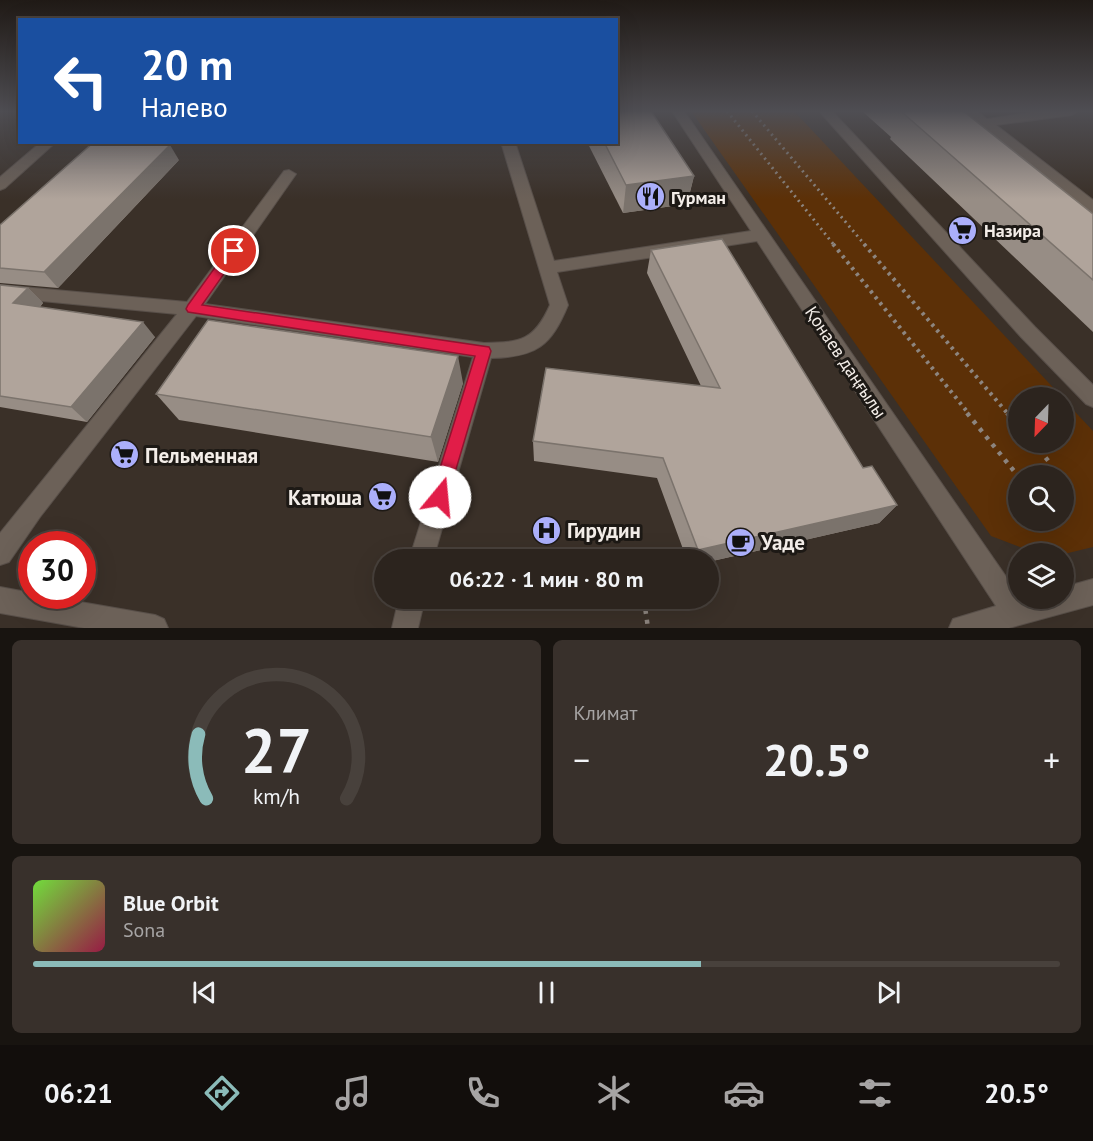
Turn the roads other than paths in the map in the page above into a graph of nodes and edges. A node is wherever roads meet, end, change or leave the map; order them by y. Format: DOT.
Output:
graph roads {
  1 [pos="697,140"];
  2 [pos="852,140"];
  3 [pos="1006,140"];
  4 [pos="48,144"];
  5 [pos="509,144"];
  6 [pos="289,174"];
  7 [pos="0,185"];
  8 [pos="1093,208"];
  9 [pos="761,236"];
  10 [pos="548,268"];
  11 [pos="0,291"];
  12 [pos="192,309"];
  13 [pos="484,351"];
  14 [pos="1093,398"];
  15 [pos="425,549"];
  16 [pos="0,553"];
  17 [pos="1093,592"];
  18 [pos="0,600"];
  19 [pos="409,609"];
  20 [pos="1016,613"];
  21 [pos="150,628"];
  22 [pos="405,628"];
  23 [pos="962,628"];
  1 -- 9 [label="street, Қонаев даңғылы"];
  2 -- 14 [label="street"];
  3 -- 8 [label="street"];
  4 -- 7 [label="street"];
  5 -- 10 [label="street"];
  6 -- 12 [label="street"];
  9 -- 10 [label="street"];
  9 -- 20 [label="street, Қонаев даңғылы"];
  10 -- 13 [label="street"];
  11 -- 12 [label="street"];
  12 -- 13 [label="street"];
  12 -- 16 [label="street"];
  13 -- 15 [label="street"];
  17 -- 20 [label="street"];
  18 -- 21 [label="street"];
  19 -- 22 [label="street"];
  20 -- 23 [label="street"];
}
